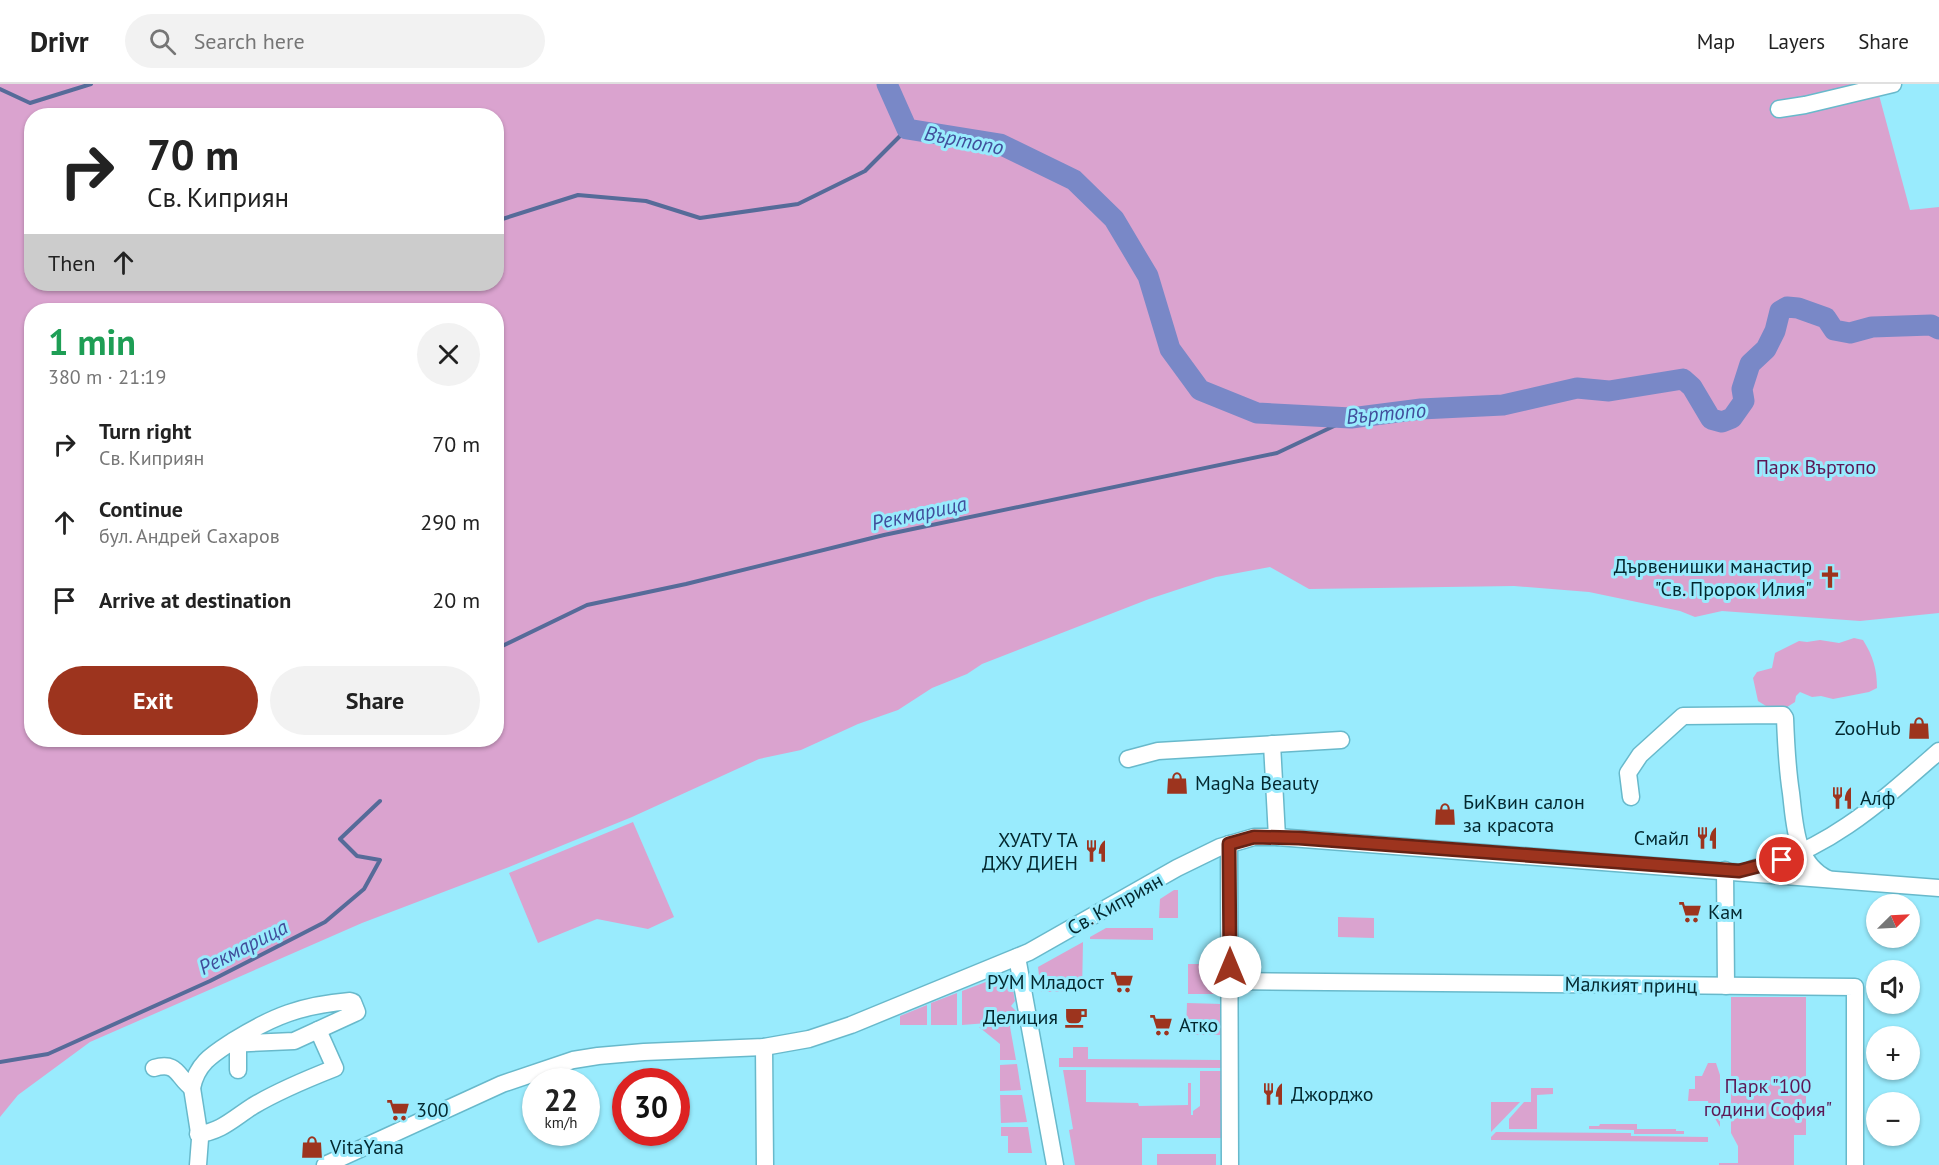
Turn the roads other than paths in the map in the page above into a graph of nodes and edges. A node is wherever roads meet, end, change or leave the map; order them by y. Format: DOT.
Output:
graph roads {
  1 [pos="1893,84"];
  2 [pos="1779,109"];
  3 [pos="1341,740"];
  4 [pos="1272,744"];
  5 [pos="1939,751"];
  6 [pos="1128,759"];
  7 [pos="1631,797"];
  8 [pos="1277,837"];
  9 [pos="1229,844"];
  10 [pos="1808,849"];
  11 [pos="1732,871"];
  12 [pos="1829,880"];
  13 [pos="1855,882"];
  14 [pos="1939,888"];
  15 [pos="1017,957"];
  16 [pos="1230,981"];
  17 [pos="1726,986"];
  18 [pos="318,1030"];
  19 [pos="233,1044"];
  20 [pos="764,1047"];
  21 [pos="154,1068"];
  22 [pos="238,1070"];
  23 [pos="186,1082"];
  24 [pos="198,1134"];
  25 [pos="198,1165"];
  26 [pos="324,1165"];
  27 [pos="765,1165"];
  28 [pos="1055,1165"];
  29 [pos="1230,1165"];
  30 [pos="1855,1165"];
  1 -- 2 [label="street"];
  3 -- 4 [label="street"];
  4 -- 6 [label="street"];
  4 -- 8 [label="street"];
  5 -- 10 [label="street"];
  7 -- 10 [label="street"];
  8 -- 9 [label="street, Св. Киприян"];
  8 -- 11 [label="street, Св. Киприян"];
  9 -- 15 [label="street, Св. Киприян"];
  9 -- 16 [label="street"];
  10 -- 11 [label="street"];
  10 -- 12 [label="street"];
  10 -- 13 [label="street"];
  11 -- 12 [label="street, Св. Киприян"];
  11 -- 17 [label="street"];
  12 -- 13 [label="street, Св. Киприян"];
  13 -- 14 [label="street, Св. Киприян"];
  15 -- 20 [label="street, Св. Киприян"];
  15 -- 28 [label="street"];
  16 -- 17 [label="street, Малкият принц"];
  16 -- 29 [label="street"];
  17 -- 30 [label="street, Малкият принц"];
  18 -- 19 [label="street"];
  18 -- 19 [label="street"];
  18 -- 24 [label="street"];
  19 -- 22 [label="street"];
  19 -- 23 [label="street"];
  20 -- 26 [label="street, Св. Киприян"];
  20 -- 27 [label="street"];
  21 -- 23 [label="street"];
  23 -- 24 [label="street"];
  24 -- 25 [label="street"];
}
